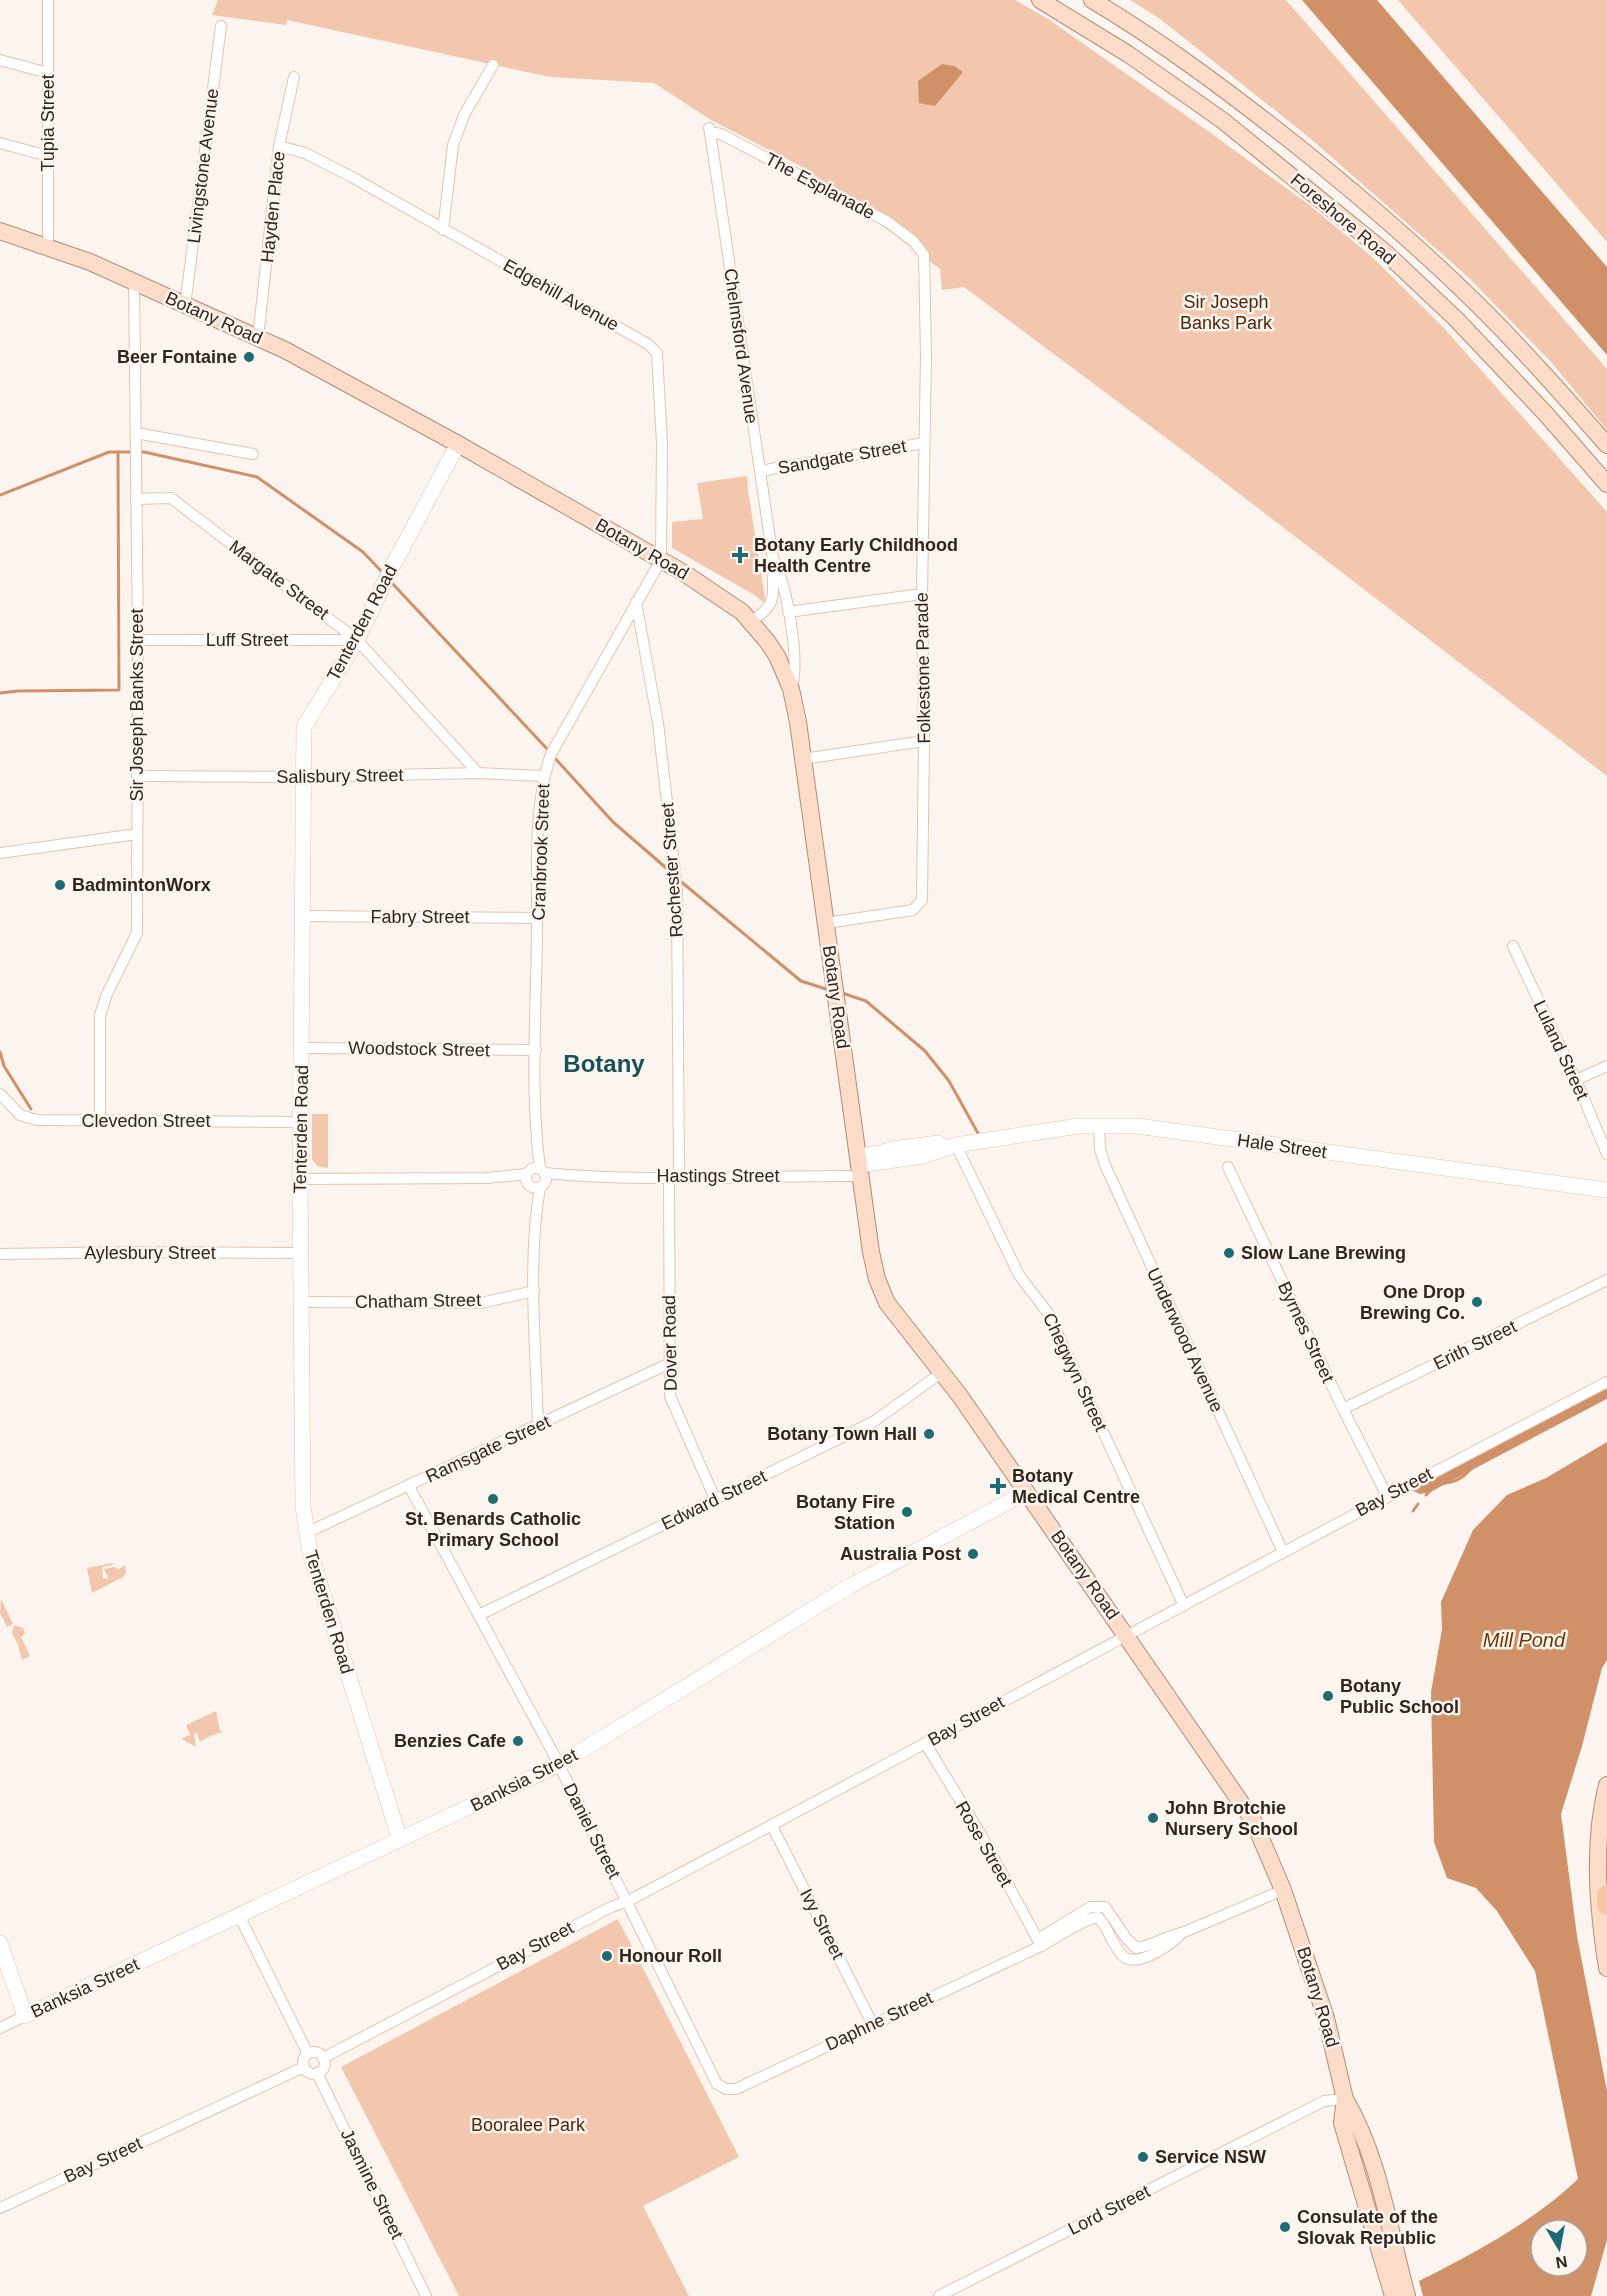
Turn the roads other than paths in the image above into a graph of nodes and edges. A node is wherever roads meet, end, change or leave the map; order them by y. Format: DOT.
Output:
graph roads {
  1 [pos="48,0"];
  2 [pos="1040,0"];
  3 [pos="1092,0"];
  4 [pos="220,26"];
  5 [pos="0,60"];
  6 [pos="493,65"];
  7 [pos="48,73"];
  8 [pos="294,77"];
  9 [pos="710,130"];
  10 [pos="0,143"];
  11 [pos="279,146"];
  12 [pos="48,156"];
  13 [pos="444,230"];
  14 [pos="0,231"];
  15 [pos="48,246"];
  16 [pos="924,255"];
  17 [pos="134,281"];
  18 [pos="185,306"];
  19 [pos="258,338"];
  20 [pos="136,433"];
  21 [pos="924,442"];
  22 [pos="458,444"];
  23 [pos="1607,445"];
  24 [pos="253,454"];
  25 [pos="760,471"];
  26 [pos="1607,484"];
  27 [pos="136,499"];
  28 [pos="773,559"];
  29 [pos="661,560"];
  30 [pos="922,594"];
  31 [pos="636,602"];
  32 [pos="788,612"];
  33 [pos="752,621"];
  34 [pos="138,640"];
  35 [pos="357,640"];
  36 [pos="791,689"];
  37 [pos="924,741"];
  38 [pos="803,759"];
  39 [pos="478,773"];
  40 [pos="137,776"];
  41 [pos="543,776"];
  42 [pos="304,777"];
  43 [pos="137,834"];
  44 [pos="0,853"];
  45 [pos="303,916"];
  46 [pos="538,918"];
  47 [pos="826,922"];
  48 [pos="1514,946"];
  49 [pos="303,1048"];
  50 [pos="536,1050"];
  51 [pos="1607,1066"];
  52 [pos="1576,1080"];
  53 [pos="0,1094"];
  54 [pos="100,1121"];
  55 [pos="301,1122"];
  56 [pos="1100,1131"];
  57 [pos="956,1145"];
  58 [pos="1607,1154"];
  59 [pos="860,1166"];
  60 [pos="1228,1167"];
  61 [pos="674,1177"];
  62 [pos="536,1178"];
  63 [pos="300,1179"];
  64 [pos="1607,1189"];
  65 [pos="1607,1199"];
  66 [pos="300,1253"];
  67 [pos="0,1254"];
  68 [pos="1607,1280"];
  69 [pos="534,1291"];
  70 [pos="300,1302"];
  71 [pos="669,1364"];
  72 [pos="941,1373"];
  73 [pos="1607,1382"];
  74 [pos="1343,1409"];
  75 [pos="538,1425"];
  76 [pos="409,1486"];
  77 [pos="1027,1492"];
  78 [pos="1387,1496"];
  79 [pos="715,1499"];
  80 [pos="306,1533"];
  81 [pos="1282,1552"];
  82 [pos="1184,1606"];
  83 [pos="479,1615"];
  84 [pos="1127,1636"];
  85 [pos="925,1743"];
  86 [pos="558,1765"];
  87 [pos="1607,1785"];
  88 [pos="772,1826"];
  89 [pos="400,1840"];
  90 [pos="1283,1890"];
  91 [pos="1607,1895"];
  92 [pos="628,1901"];
  93 [pos="1607,1905"];
  94 [pos="239,1915"];
  95 [pos="0,1943"];
  96 [pos="1041,1946"];
  97 [pos="1607,1968"];
  98 [pos="25,2016"];
  99 [pos="872,2023"];
  100 [pos="0,2028"];
  101 [pos="308,2054"];
  102 [pos="323,2058"];
  103 [pos="304,2067"];
  104 [pos="317,2073"];
  105 [pos="717,2084"];
  106 [pos="1345,2099"];
  107 [pos="0,2208"];
  108 [pos="1398,2291"];
  109 [pos="426,2295"];
  110 [pos="939,2296"];
  1 -- 7 [label="street, Tupia Street"];
  2 -- 26 [label="main road, Foreshore Road"];
  3 -- 23 [label="main road, Foreshore Road"];
  4 -- 18 [label="street, Livingstone Avenue"];
  5 -- 7 [label="street"];
  6 -- 13 [label="street"];
  7 -- 12 [label="street, Tupia Street"];
  8 -- 11 [label="street, Hayden Place"];
  9 -- 16 [label="street, The Esplanade"];
  9 -- 25 [label="street, Chelmsford Avenue"];
  10 -- 12 [label="street"];
  11 -- 13 [label="street, Edgehill Avenue"];
  11 -- 19 [label="street, Hayden Place"];
  12 -- 15 [label="street, Tupia Street"];
  13 -- 29 [label="street, Edgehill Avenue"];
  14 -- 15 [label="main road, Botany Road"];
  15 -- 17 [label="main road, Botany Road"];
  16 -- 21 [label="street, Folkestone Parade"];
  17 -- 18 [label="main road, Botany Road"];
  17 -- 20 [label="street, Sir Joseph Banks Street"];
  18 -- 19 [label="main road, Botany Road"];
  19 -- 22 [label="main road, Botany Road"];
  20 -- 24 [label="street"];
  20 -- 27 [label="street, Sir Joseph Banks Street"];
  21 -- 25 [label="street, Sandgate Street"];
  21 -- 30 [label="street, Folkestone Parade"];
  22 -- 29 [label="main road, Botany Road"];
  22 -- 35 [label="street, Tenterden Road"];
  25 -- 28 [label="street, Chelmsford Avenue"];
  27 -- 34 [label="street, Sir Joseph Banks Street"];
  27 -- 35 [label="street, Margate Street"];
  28 -- 32 [label="street, Chelmsford Avenue"];
  28 -- 33 [label="street, Chelmsford Avenue"];
  29 -- 31 [label="street, Cranbrook Street"];
  29 -- 33 [label="main road, Botany Road"];
  30 -- 32 [label="street"];
  30 -- 37 [label="street, Folkestone Parade"];
  31 -- 41 [label="street, Cranbrook Street"];
  31 -- 61 [label="street, Rochester Street"];
  32 -- 36 [label="street, Chelmsford Avenue"];
  33 -- 36 [label="main road, Botany Road"];
  34 -- 35 [label="street, Luff Street"];
  34 -- 40 [label="street, Sir Joseph Banks Street"];
  35 -- 39 [label="street, Margate Street"];
  35 -- 42 [label="street, Tenterden Road"];
  36 -- 38 [label="main road, Botany Road"];
  37 -- 38 [label="street"];
  37 -- 47 [label="street, Folkestone Parade"];
  38 -- 47 [label="main road, Botany Road"];
  39 -- 41 [label="street, Salisbury Street"];
  39 -- 42 [label="street, Salisbury Street"];
  40 -- 42 [label="street, Salisbury Street"];
  40 -- 43 [label="street, Sir Joseph Banks Street"];
  41 -- 46 [label="street, Cranbrook Street"];
  42 -- 45 [label="street, Tenterden Road"];
  43 -- 44 [label="street"];
  43 -- 54 [label="street, Sir Joseph Banks Street"];
  45 -- 46 [label="street, Fabry Street"];
  45 -- 49 [label="street, Tenterden Road"];
  46 -- 50 [label="street, Cranbrook Street"];
  47 -- 59 [label="main road, Botany Road"];
  48 -- 52 [label="street, Luland Street"];
  49 -- 50 [label="street, Woodstock Street"];
  49 -- 55 [label="street, Tenterden Road"];
  50 -- 62 [label="street, Cranbrook Street"];
  51 -- 52 [label="street"];
  52 -- 58 [label="street, Luland Street"];
  53 -- 54 [label="street, Clevedon Street"];
  54 -- 55 [label="street, Clevedon Street"];
  55 -- 63 [label="street, Tenterden Road"];
  56 -- 57 [label="street, Hale Street"];
  56 -- 64 [label="street, Hale Street"];
  56 -- 81 [label="street, Underwood Avenue"];
  57 -- 59 [label="street, Hale Street"];
  57 -- 82 [label="street, Chegwyn Street"];
  59 -- 61 [label="street, Hastings Street"];
  59 -- 72 [label="main road, Botany Road"];
  60 -- 74 [label="street, Byrnes Street"];
  61 -- 62 [label="street, Hastings Street"];
  61 -- 71 [label="street, Dover Road"];
  62 -- 63 [label="street, Hastings Street"];
  62 -- 69 [label="street, Cranbrook Street"];
  63 -- 66 [label="street, Tenterden Road"];
  64 -- 65 [label="street"];
  66 -- 67 [label="street, Aylesbury Street"];
  66 -- 70 [label="street, Tenterden Road"];
  68 -- 74 [label="street, Erith Street"];
  69 -- 70 [label="street, Chatham Street"];
  69 -- 75 [label="street, Cranbrook Street"];
  70 -- 80 [label="street, Tenterden Road"];
  71 -- 75 [label="street, Ramsgate Street"];
  71 -- 79 [label="street, Dover Road"];
  72 -- 77 [label="main road, Botany Road"];
  72 -- 79 [label="street, Edward Street"];
  73 -- 78 [label="street, Bay Street"];
  74 -- 78 [label="street, Byrnes Street"];
  75 -- 76 [label="street, Ramsgate Street"];
  76 -- 80 [label="street, Ramsgate Street"];
  76 -- 83 [label="street, Daniel Street"];
  77 -- 84 [label="main road, Botany Road"];
  77 -- 86 [label="street, Banksia Street"];
  78 -- 81 [label="street, Bay Street"];
  79 -- 83 [label="street, Edward Street"];
  80 -- 89 [label="street, Tenterden Road"];
  81 -- 82 [label="street, Bay Street"];
  82 -- 84 [label="street, Bay Street"];
  83 -- 86 [label="street, Daniel Street"];
  84 -- 85 [label="street, Bay Street"];
  84 -- 90 [label="main road, Botany Road"];
  85 -- 88 [label="street, Bay Street"];
  85 -- 96 [label="street, Rose Street"];
  86 -- 89 [label="street, Banksia Street"];
  86 -- 92 [label="street, Daniel Street"];
  87 -- 97 [label="main road"];
  88 -- 92 [label="street, Bay Street"];
  88 -- 99 [label="street, Ivy Street"];
  89 -- 94 [label="street, Banksia Street"];
  90 -- 96 [label="street, Daphne Street"];
  90 -- 106 [label="main road, Botany Road"];
  91 -- 93 [label="highway"];
  92 -- 102 [label="street, Bay Street"];
  92 -- 105 [label="street, Daniel Street"];
  94 -- 98 [label="street, Banksia Street"];
  94 -- 101 [label="street"];
  95 -- 98 [label="street"];
  96 -- 99 [label="street, Daphne Street"];
  98 -- 100 [label="street, Banksia Street"];
  99 -- 105 [label="street, Daphne Street"];
  101 -- 102 [label="street"];
  101 -- 103 [label="street"];
  102 -- 104 [label="street"];
  103 -- 104 [label="street"];
  103 -- 107 [label="street, Bay Street"];
  104 -- 109 [label="street, Jasmine Street"];
  106 -- 108 [label="main road, Botany Road"];
  106 -- 110 [label="street, Lord Street"];
}
